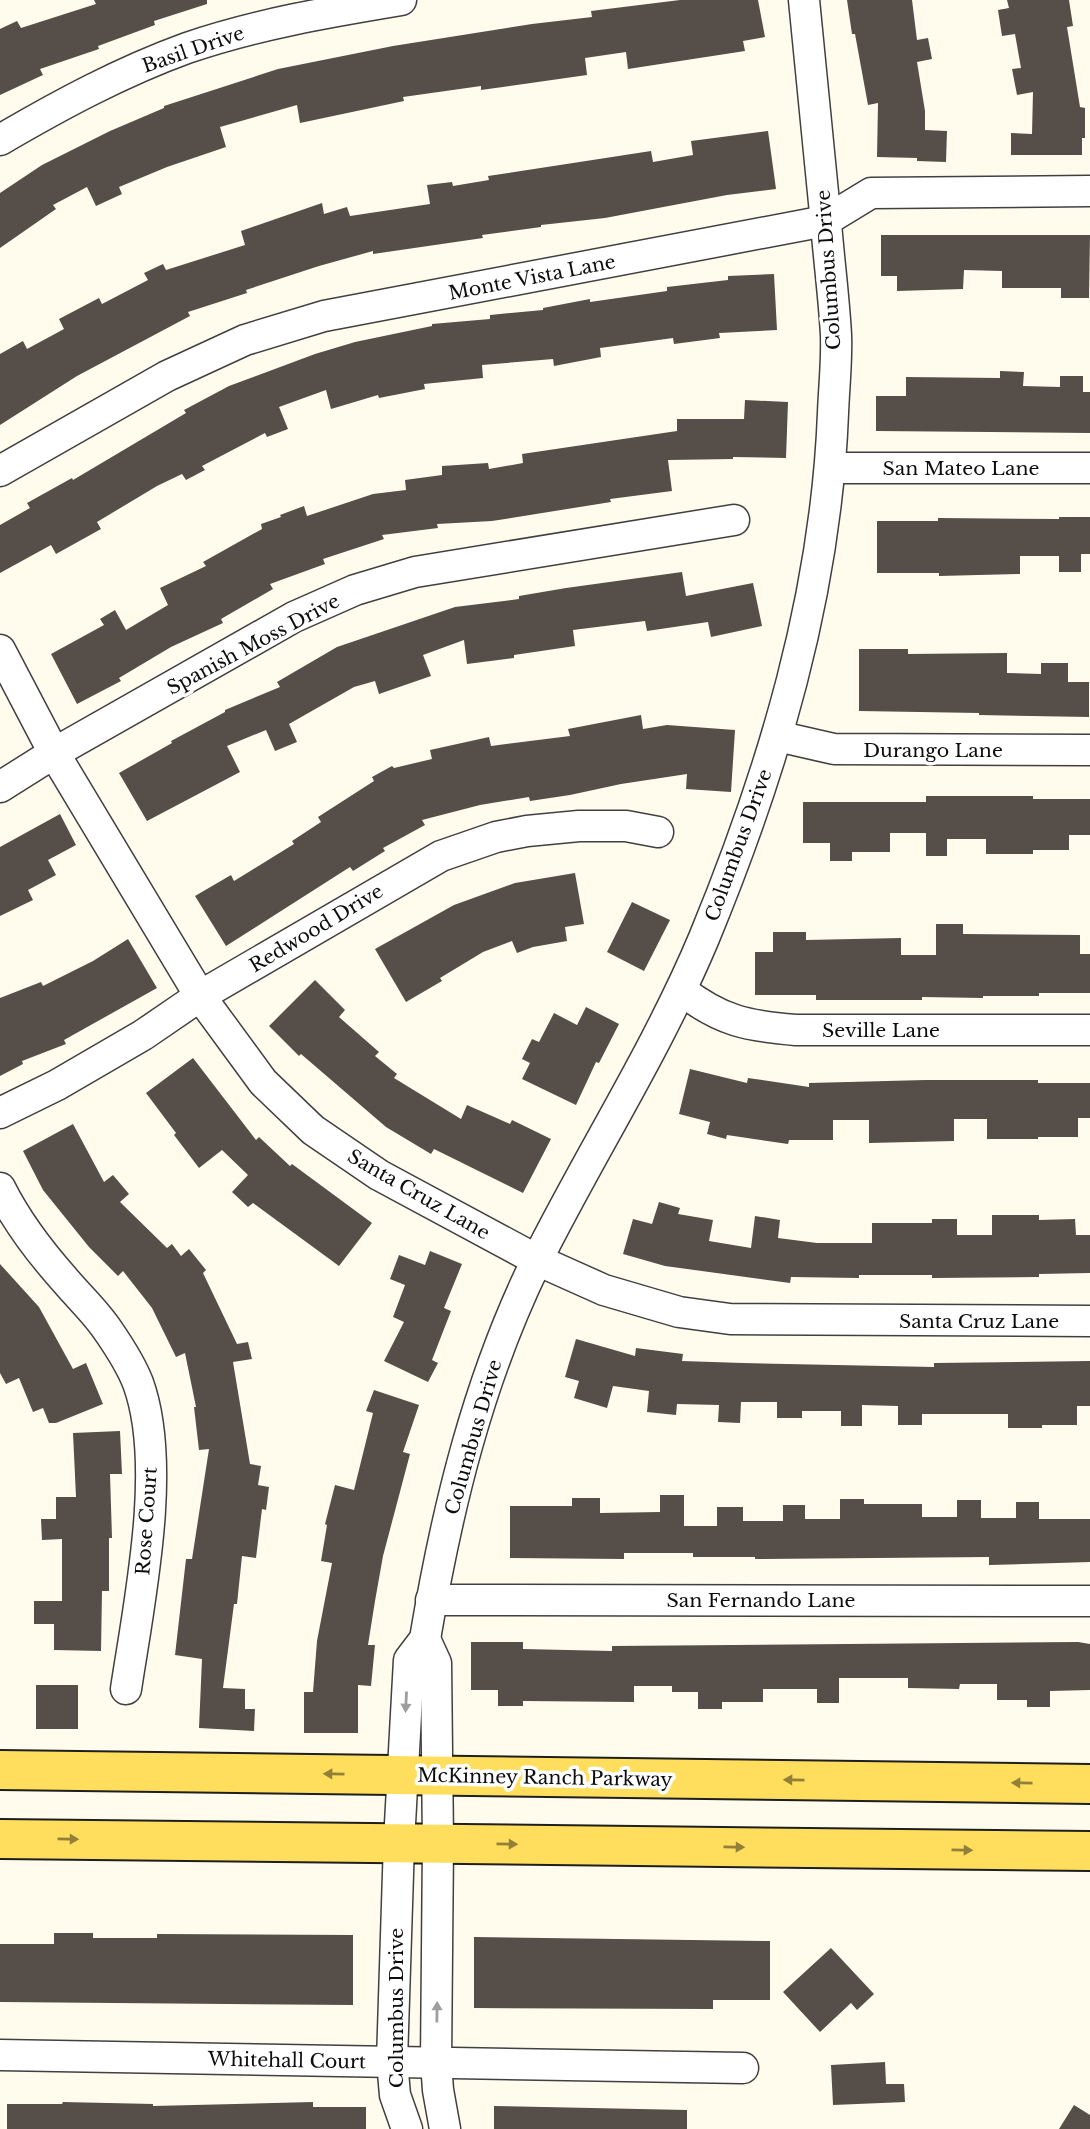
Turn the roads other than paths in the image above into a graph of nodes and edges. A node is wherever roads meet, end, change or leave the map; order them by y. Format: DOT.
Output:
graph roads {
  1 [pos="401,0"];
  2 [pos="804,0"];
  3 [pos="0,140"];
  4 [pos="1090,191"];
  5 [pos="825,221"];
  6 [pos="831,468"];
  7 [pos="1090,468"];
  8 [pos="0,471"];
  9 [pos="734,520"];
  10 [pos="0,650"];
  11 [pos="777,736"];
  12 [pos="1090,750"];
  13 [pos="54,752"];
  14 [pos="0,787"];
  15 [pos="658,832"];
  16 [pos="681,989"];
  17 [pos="200,996"];
  18 [pos="1090,1030"];
  19 [pos="0,1113"];
  20 [pos="0,1188"];
  21 [pos="537,1260"];
  22 [pos="1090,1321"];
  23 [pos="431,1600"];
  24 [pos="1090,1601"];
  25 [pos="126,1689"];
  26 [pos="0,1770"];
  27 [pos="419,1776"];
  28 [pos="1090,1784"];
  29 [pos="0,1839"];
  30 [pos="399,1842"];
  31 [pos="438,1843"];
  32 [pos="1090,1851"];
  33 [pos="0,2055"];
  34 [pos="392,2061"];
  35 [pos="436,2062"];
  36 [pos="743,2068"];
  37 [pos="407,2129"];
  38 [pos="444,2129"];
  1 -- 3 [label="street, Basil Drive"];
  2 -- 5 [label="street, Columbus Drive"];
  4 -- 5 [label="street, Monte Vista Lane"];
  5 -- 6 [label="street, Columbus Drive"];
  5 -- 8 [label="street, Monte Vista Lane"];
  6 -- 7 [label="street, San Mateo Lane"];
  6 -- 11 [label="street, Columbus Drive"];
  9 -- 13 [label="street, Spanish Moss Drive"];
  10 -- 13 [label="street, Santa Cruz Lane"];
  11 -- 12 [label="street, Durango Lane"];
  11 -- 16 [label="street, Columbus Drive"];
  13 -- 14 [label="street, Spanish Moss Drive"];
  13 -- 17 [label="street, Santa Cruz Lane"];
  15 -- 17 [label="street, Redwood Drive"];
  16 -- 18 [label="street, Seville Lane"];
  16 -- 21 [label="street, Columbus Drive"];
  17 -- 19 [label="street, Redwood Drive"];
  17 -- 21 [label="street, Santa Cruz Lane"];
  20 -- 25 [label="street, Rose Court"];
  21 -- 22 [label="street, Santa Cruz Lane"];
  21 -- 23 [label="street, Columbus Drive"];
  23 -- 24 [label="street, San Fernando Lane"];
  23 -- 27 [label="street, Columbus Drive"];
  27 -- 26 [label="main road, McKinney Ranch Parkway, one-way"];
  28 -- 27 [label="main road, McKinney Ranch Parkway, one-way"];
  27 -- 30 [label="street, Columbus Drive"];
  27 -- 31 [label="street, Columbus Drive"];
  29 -- 30 [label="main road, one-way"];
  30 -- 31 [label="main road"];
  30 -- 34 [label="street, Columbus Drive"];
  31 -- 32 [label="main road, one-way"];
  35 -- 31 [label="street, Columbus Drive, one-way"];
  33 -- 34 [label="street, Whitehall Court"];
  34 -- 35 [label="street, Whitehall Court"];
  34 -- 37 [label="street, Columbus Drive"];
  35 -- 36 [label="street, Whitehall Court"];
  35 -- 38 [label="street, Columbus Drive"];
}
